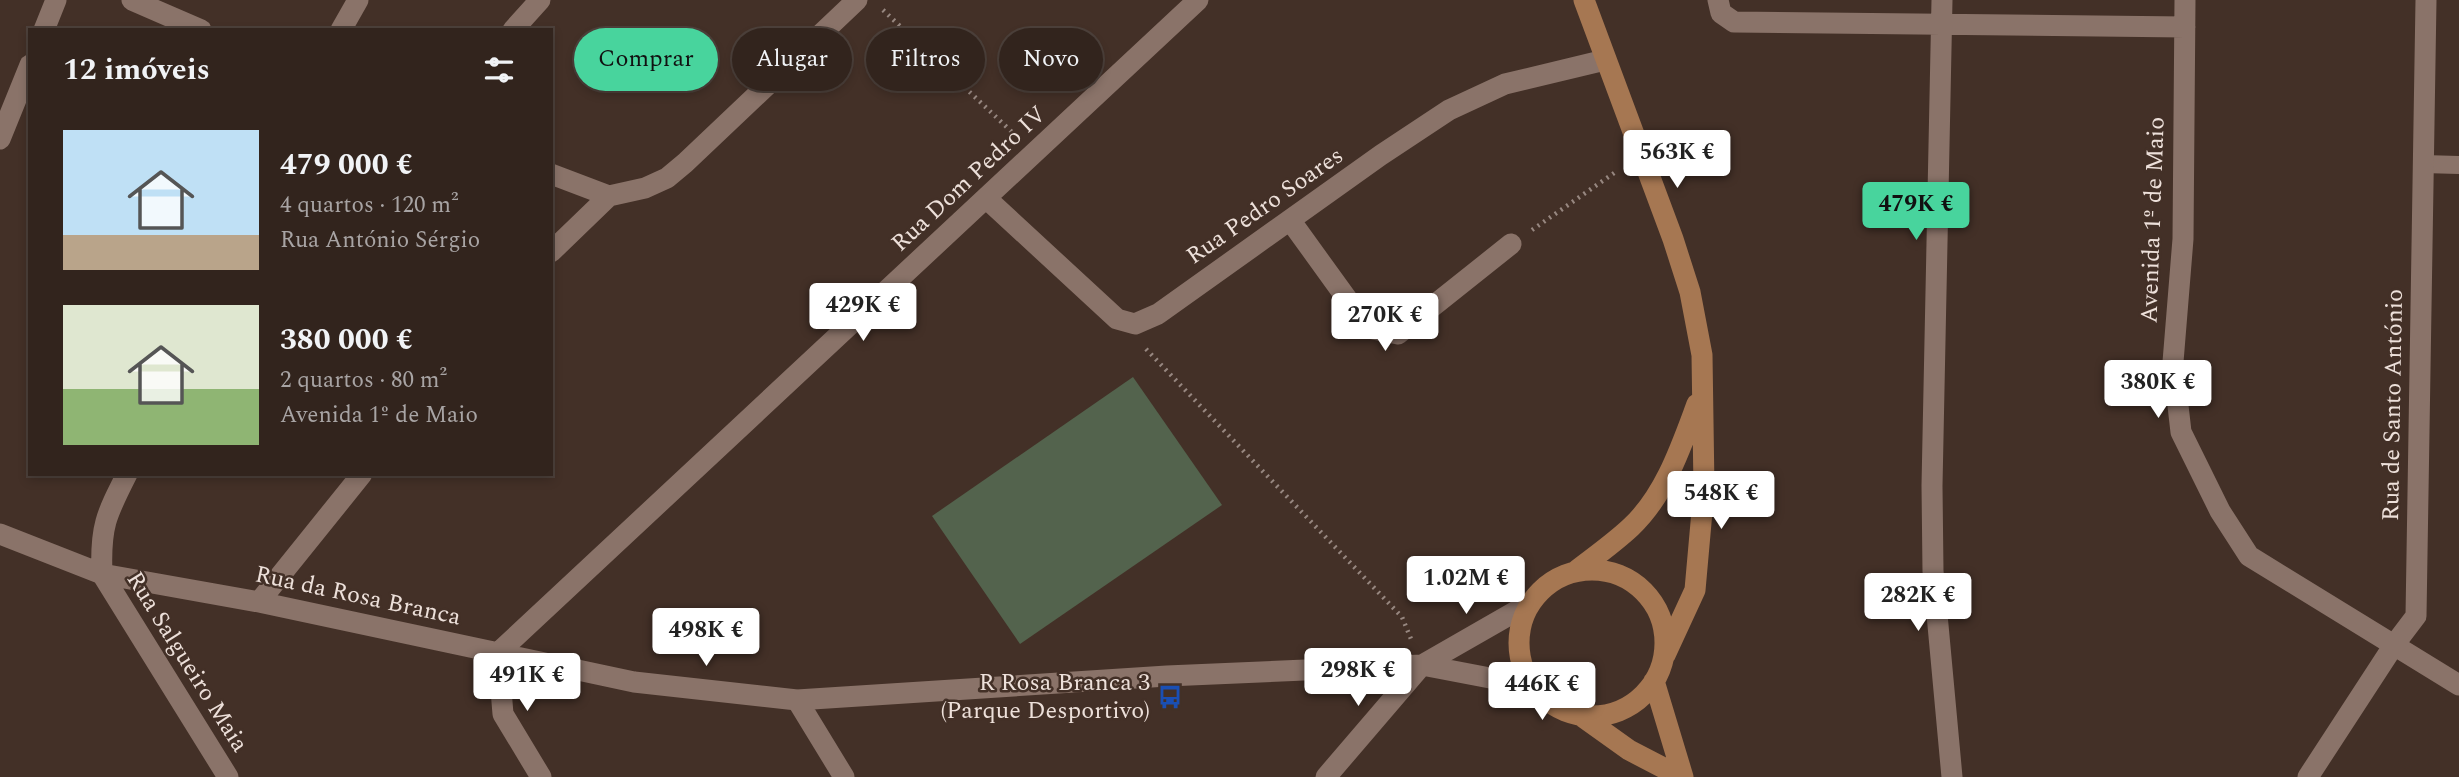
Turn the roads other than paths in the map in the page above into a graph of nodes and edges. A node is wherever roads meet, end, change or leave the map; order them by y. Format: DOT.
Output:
graph roads {
  1 [pos="56,0"];
  2 [pos="132,0"];
  3 [pos="358,0"];
  4 [pos="540,0"];
  5 [pos="857,0"];
  6 [pos="1198,0"];
  7 [pos="1584,0"];
  8 [pos="1717,0"];
  9 [pos="1942,0"];
  10 [pos="2185,0"];
  11 [pos="2426,0"];
  12 [pos="1941,24"];
  13 [pos="2185,27"];
  14 [pos="45,28"];
  15 [pos="196,28"];
  16 [pos="342,28"];
  17 [pos="515,28"];
  18 [pos="1605,60"];
  19 [pos="28,70"];
  20 [pos="0,139"];
  21 [pos="2423,164"];
  22 [pos="2459,165"];
  23 [pos="553,175"];
  24 [pos="609,195"];
  25 [pos="987,199"];
  26 [pos="1290,220"];
  27 [pos="1511,244"];
  28 [pos="553,250"];
  29 [pos="1701,392"];
  30 [pos="126,476"];
  31 [pos="360,476"];
  32 [pos="0,534"];
  33 [pos="1576,571"];
  34 [pos="102,574"];
  35 [pos="259,602"];
  36 [pos="1530,603"];
  37 [pos="2394,645"];
  38 [pos="498,653"];
  39 [pos="1665,655"];
  40 [pos="1422,665"];
  41 [pos="1654,681"];
  42 [pos="2459,685"];
  43 [pos="1532,686"];
  44 [pos="797,700"];
  45 [pos="1580,715"];
  46 [pos="228,777"];
  47 [pos="541,777"];
  48 [pos="844,777"];
  49 [pos="1326,777"];
  50 [pos="1682,777"];
  51 [pos="1952,777"];
  52 [pos="2308,777"];
  1 -- 14 [label="street"];
  2 -- 15 [label="street"];
  3 -- 16 [label="street"];
  4 -- 17 [label="street"];
  5 -- 24 [label="street"];
  6 -- 25 [label="street, Rua Dom Pedro IV"];
  7 -- 18 [label="street"];
  8 -- 12 [label="street"];
  9 -- 12 [label="street"];
  10 -- 13 [label="street, Avenida 1º de Maio"];
  11 -- 21 [label="street, Rua de Santo António"];
  12 -- 13 [label="street"];
  12 -- 51 [label="street"];
  13 -- 37 [label="street, Avenida 1º de Maio"];
  18 -- 26 [label="street, Rua Pedro Soares"];
  18 -- 29 [label="street"];
  19 -- 20 [label="street"];
  21 -- 22 [label="lane"];
  21 -- 37 [label="street, Rua de Santo António"];
  23 -- 24 [label="street"];
  24 -- 28 [label="street"];
  25 -- 26 [label="street, Rua Pedro Soares"];
  25 -- 38 [label="street, Rua Dom Pedro IV"];
  26 -- 27 [label="street"];
  29 -- 33 [label="street"];
  29 -- 39 [label="street"];
  30 -- 34 [label="street"];
  31 -- 35 [label="street"];
  32 -- 34 [label="street, Rua da Rosa Branca"];
  33 -- 36 [label="street"];
  33 -- 39 [label="street"];
  34 -- 35 [label="street, Rua da Rosa Branca"];
  34 -- 46 [label="street, Rua Salgueiro Maia"];
  35 -- 38 [label="street, Rua da Rosa Branca"];
  36 -- 40 [label="street, Rua da Rosa Branca"];
  36 -- 43 [label="street"];
  37 -- 42 [label="street, Avenida 1º de Maio"];
  37 -- 52 [label="street, Rua de Santo António"];
  38 -- 44 [label="street, Rua da Rosa Branca"];
  38 -- 47 [label="street"];
  39 -- 41 [label="street"];
  40 -- 43 [label="street, Rua da Rosa Branca"];
  40 -- 44 [label="street, Rua da Rosa Branca"];
  40 -- 49 [label="street"];
  41 -- 45 [label="street"];
  41 -- 50 [label="street"];
  43 -- 45 [label="street"];
  44 -- 48 [label="street"];
  45 -- 50 [label="street"];
}
